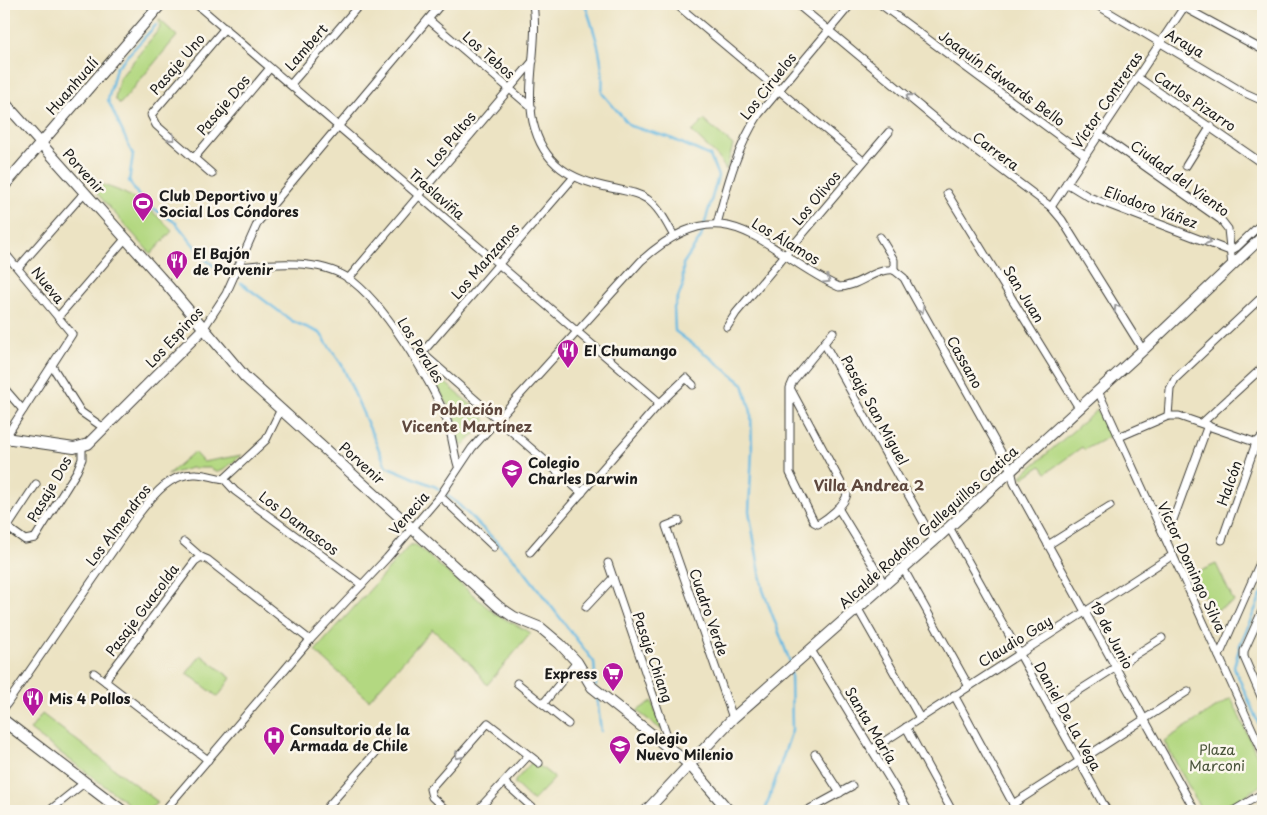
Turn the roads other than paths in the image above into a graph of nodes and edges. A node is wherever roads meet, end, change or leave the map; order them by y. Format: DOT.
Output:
graph roads {
  1 [pos="161,4"];
  2 [pos="196,4"];
  3 [pos="360,4"];
  4 [pos="441,4"];
  5 [pos="533,4"];
  6 [pos="676,4"];
  7 [pos="797,4"];
  8 [pos="851,4"];
  9 [pos="880,4"];
  10 [pos="1095,4"];
  11 [pos="1183,5"];
  12 [pos="430,20"];
  13 [pos="224,28"];
  14 [pos="829,30"];
  15 [pos="1161,44"];
  16 [pos="1263,50"];
  17 [pos="533,61"];
  18 [pos="270,68"];
  19 [pos="1138,77"];
  20 [pos="291,84"];
  21 [pos="509,89"];
  22 [pos="779,90"];
  23 [pos="1263,101"];
  24 [pos="4,102"];
  25 [pos="532,108"];
  26 [pos="339,125"];
  27 [pos="1211,126"];
  28 [pos="889,132"];
  29 [pos="1100,134"];
  30 [pos="40,143"];
  31 [pos="1085,155"];
  32 [pos="194,158"];
  33 [pos="863,161"];
  34 [pos="1263,164"];
  35 [pos="1186,166"];
  36 [pos="212,174"];
  37 [pos="573,178"];
  38 [pos="1066,183"];
  39 [pos="4,186"];
  40 [pos="85,192"];
  41 [pos="947,193"];
  42 [pos="419,195"];
  43 [pos="1051,207"];
  44 [pos="1263,222"];
  45 [pos="714,224"];
  46 [pos="674,236"];
  47 [pos="1263,236"];
  48 [pos="880,237"];
  49 [pos="126,238"];
  50 [pos="1230,251"];
  51 [pos="4,252"];
  52 [pos="785,254"];
  53 [pos="499,265"];
  54 [pos="1232,266"];
  55 [pos="240,267"];
  56 [pos="18,268"];
  57 [pos="894,270"];
  58 [pos="348,279"];
  59 [pos="1263,296"];
  60 [pos="58,317"];
  61 [pos="727,327"];
  62 [pos="203,329"];
  63 [pos="576,332"];
  64 [pos="833,332"];
  65 [pos="824,343"];
  66 [pos="1143,350"];
  67 [pos="422,353"];
  68 [pos="413,356"];
  69 [pos="52,366"];
  70 [pos="1263,367"];
  71 [pos="693,385"];
  72 [pos="4,388"];
  73 [pos="790,388"];
  74 [pos="1098,391"];
  75 [pos="660,403"];
  76 [pos="1079,408"];
  77 [pos="281,409"];
  78 [pos="23,410"];
  79 [pos="1168,416"];
  80 [pos="498,419"];
  81 [pos="1205,424"];
  82 [pos="104,428"];
  83 [pos="1263,436"];
  84 [pos="1119,437"];
  85 [pos="4,439"];
  86 [pos="1260,444"];
  87 [pos="82,447"];
  88 [pos="458,466"];
  89 [pos="1011,470"];
  90 [pos="224,479"];
  91 [pos="36,484"];
  92 [pos="582,493"];
  93 [pos="440,496"];
  94 [pos="1110,506"];
  95 [pos="838,508"];
  96 [pos="678,521"];
  97 [pos="6,526"];
  98 [pos="949,527"];
  99 [pos="412,528"];
  100 [pos="1166,539"];
  101 [pos="1222,540"];
  102 [pos="934,541"];
  103 [pos="184,542"];
  104 [pos="1048,545"];
  105 [pos="494,547"];
  106 [pos="530,552"];
  107 [pos="1173,555"];
  108 [pos="1263,556"];
  109 [pos="201,557"];
  110 [pos="608,563"];
  111 [pos="903,568"];
  112 [pos="613,578"];
  113 [pos="885,584"];
  114 [pos="362,585"];
  115 [pos="586,608"];
  116 [pos="858,609"];
  117 [pos="1263,609"];
  118 [pos="1085,611"];
  119 [pos="1162,638"];
  120 [pos="310,640"];
  121 [pos="811,650"];
  122 [pos="1019,653"];
  123 [pos="1219,656"];
  124 [pos="576,662"];
  125 [pos="1116,669"];
  126 [pos="94,673"];
  127 [pos="106,682"];
  128 [pos="516,683"];
  129 [pos="968,685"];
  130 [pos="1188,691"];
  131 [pos="954,695"];
  132 [pos="1263,702"];
  133 [pos="543,704"];
  134 [pos="4,708"];
  135 [pos="1050,709"];
  136 [pos="733,718"];
  137 [pos="920,718"];
  138 [pos="1144,720"];
  139 [pos="4,721"];
  140 [pos="568,724"];
  141 [pos="906,728"];
  142 [pos="385,742"];
  143 [pos="665,744"];
  144 [pos="871,750"];
  145 [pos="1263,753"];
  146 [pos="815,754"];
  147 [pos="528,756"];
  148 [pos="208,760"];
  149 [pos="1079,761"];
  150 [pos="539,763"];
  151 [pos="689,764"];
  152 [pos="84,783"];
  153 [pos="505,783"];
  154 [pos="852,786"];
  155 [pos="840,793"];
  156 [pos="1263,793"];
  157 [pos="1013,804"];
  158 [pos="49,811"];
  159 [pos="122,811"];
  160 [pos="164,811"];
  161 [pos="324,811"];
  162 [pos="448,811"];
  163 [pos="477,811"];
  164 [pos="536,811"];
  165 [pos="646,811"];
  166 [pos="729,811"];
  167 [pos="806,811"];
  168 [pos="909,811"];
  169 [pos="952,811"];
  170 [pos="1017,811"];
  171 [pos="1107,811"];
  172 [pos="1195,811"];
  173 [pos="1233,811"];
  1 -- 30 [label="street, Huanhualí"];
  2 -- 13 [label="street, Traslaviña"];
  3 -- 20 [label="street, Lambert"];
  4 -- 12 [label="street, Los Espinos"];
  5 -- 17 [label="street"];
  6 -- 22 [label="street"];
  7 -- 14 [label="street, Carrera"];
  8 -- 14 [label="street, Los Ciruelos"];
  9 -- 31 [label="street, Joaquín Edwards Bello"];
  10 -- 15 [label="street, Araya"];
  11 -- 15 [label="street, Víctor Contreras"];
  11 -- 16 [label="street"];
  12 -- 21 [label="street, Los Tebos"];
  12 -- 26 [label="street, Los Espinos"];
  13 -- 18 [label="street, Traslaviña"];
  13 -- 32 [label="street, Pasaje Uno, one-way"];
  14 -- 22 [label="street, Los Ciruelos"];
  43 -- 14 [label="street, Carrera, one-way"];
  15 -- 19 [label="street, Víctor Contreras"];
  15 -- 23 [label="street, Araya"];
  17 -- 21 [label="street, Los Paltos"];
  17 -- 25 [label="street"];
  18 -- 20 [label="street, Traslaviña"];
  18 -- 32 [label="street, Pasaje Dos"];
  19 -- 27 [label="street, Carlos Pizarro"];
  19 -- 29 [label="street, Víctor Contreras"];
  20 -- 26 [label="street, Traslaviña"];
  21 -- 25 [label="street, Los Tebos"];
  21 -- 42 [label="street, Los Paltos"];
  22 -- 33 [label="street"];
  22 -- 45 [label="street, Los Ciruelos"];
  24 -- 30 [label="street, Porvenir"];
  25 -- 37 [label="street"];
  26 -- 42 [label="street, Traslaviña"];
  26 -- 55 [label="street, Los Espinos"];
  27 -- 34 [label="street, Carlos Pizarro"];
  27 -- 35 [label="street"];
  28 -- 33 [label="street, Los Olivos"];
  29 -- 31 [label="street, Víctor Contreras"];
  29 -- 50 [label="street, Ciudad del Viento"];
  30 -- 39 [label="street, Huanhualí"];
  30 -- 40 [label="street, Porvenir"];
  31 -- 38 [label="street, Víctor Contreras"];
  32 -- 36 [label="street"];
  33 -- 52 [label="street, Los Olivos"];
  37 -- 46 [label="street"];
  37 -- 53 [label="street, Los Manzanos"];
  38 -- 43 [label="street, Víctor Contreras"];
  38 -- 50 [label="street, Eliodoro Yáñez, one-way"];
  40 -- 49 [label="street, Porvenir"];
  40 -- 56 [label="street"];
  41 -- 76 [label="street, San Juan"];
  42 -- 53 [label="street, Traslaviña"];
  42 -- 58 [label="street, Los Paltos"];
  66 -- 43 [label="street, Carrera, one-way"];
  44 -- 50 [label="street"];
  45 -- 46 [label="street, Los Álamos"];
  45 -- 52 [label="street, Los Álamos"];
  46 -- 63 [label="street, Venecia"];
  47 -- 54 [label="street, Alcalde Rodolfo Galleguillos Gatica"];
  48 -- 57 [label="street, Cassano"];
  49 -- 60 [label="street"];
  49 -- 62 [label="street, Porvenir"];
  50 -- 54 [label="street"];
  51 -- 56 [label="street, Nueva"];
  52 -- 57 [label="street, Los Álamos, one-way"];
  52 -- 61 [label="street, Los Olivos"];
  53 -- 63 [label="street, Traslaviña"];
  53 -- 67 [label="street, Los Manzanos"];
  54 -- 66 [label="street, Alcalde Rodolfo Galleguillos Gatica"];
  55 -- 58 [label="street, Los Perales"];
  55 -- 62 [label="street, Los Espinos"];
  56 -- 60 [label="street, Nueva"];
  57 -- 89 [label="street, Cassano, one-way"];
  58 -- 68 [label="street, Los Perales"];
  59 -- 79 [label="street"];
  60 -- 69 [label="street, Nueva"];
  62 -- 77 [label="street, Porvenir"];
  62 -- 82 [label="street, Los Espinos"];
  63 -- 75 [label="street, Traslaviña"];
  63 -- 80 [label="street, Venecia"];
  64 -- 65 [label="street"];
  65 -- 73 [label="street"];
  65 -- 102 [label="street, Pasaje San Miguel"];
  66 -- 74 [label="street, Alcalde Rodolfo Galleguillos Gatica"];
  67 -- 68 [label="street"];
  67 -- 80 [label="street"];
  68 -- 88 [label="street, Los Perales"];
  69 -- 78 [label="street"];
  69 -- 82 [label="street"];
  70 -- 81 [label="street"];
  71 -- 75 [label="street"];
  72 -- 78 [label="street"];
  73 -- 95 [label="street"];
  73 -- 95 [label="street"];
  74 -- 76 [label="street, Alcalde Rodolfo Galleguillos Gatica"];
  74 -- 84 [label="street, Víctor Domingo Silva"];
  75 -- 92 [label="street"];
  76 -- 89 [label="street, Alcalde Rodolfo Galleguillos Gatica"];
  77 -- 90 [label="street"];
  77 -- 99 [label="street, Porvenir"];
  78 -- 85 [label="street"];
  79 -- 81 [label="street"];
  79 -- 84 [label="street"];
  80 -- 88 [label="street, Venecia"];
  80 -- 92 [label="street"];
  81 -- 86 [label="street"];
  81 -- 100 [label="street"];
  82 -- 87 [label="street, Los Espinos"];
  83 -- 86 [label="street, Halcón"];
  84 -- 100 [label="street, Víctor Domingo Silva"];
  85 -- 87 [label="street"];
  86 -- 101 [label="street, Halcón"];
  87 -- 97 [label="street, Pasaje Dos"];
  88 -- 93 [label="street, Venecia"];
  89 -- 98 [label="street, Alcalde Rodolfo Galleguillos Gatica"];
  89 -- 104 [label="street, 19 de Junio"];
  90 -- 114 [label="street, Los Damascos"];
  90 -- 134 [label="street, Los Almendros"];
  91 -- 97 [label="street"];
  92 -- 106 [label="street"];
  93 -- 99 [label="street, Venecia"];
  93 -- 105 [label="street"];
  94 -- 104 [label="street"];
  95 -- 113 [label="street"];
  96 -- 136 [label="street, Cuadro Verde"];
  98 -- 102 [label="street, Alcalde Rodolfo Galleguillos Gatica"];
  98 -- 122 [label="street, Daniel De La Vega"];
  99 -- 114 [label="street, Venecia"];
  99 -- 124 [label="street, Porvenir"];
  100 -- 107 [label="street, Víctor Domingo Silva"];
  102 -- 111 [label="street, Alcalde Rodolfo Galleguillos Gatica"];
  103 -- 109 [label="street"];
  104 -- 118 [label="street, 19 de Junio"];
  107 -- 118 [label="street, Claudio Gay"];
  107 -- 123 [label="street, Víctor Domingo Silva"];
  108 -- 123 [label="street"];
  109 -- 120 [label="street"];
  109 -- 127 [label="street, Pasaje Guacolda"];
  110 -- 112 [label="street, Pasaje Chiang"];
  111 -- 113 [label="street, Alcalde Rodolfo Galleguillos Gatica"];
  111 -- 129 [label="street"];
  112 -- 115 [label="street"];
  112 -- 143 [label="street, Pasaje Chiang"];
  113 -- 116 [label="street, Alcalde Rodolfo Galleguillos Gatica"];
  114 -- 120 [label="street, Venecia"];
  116 -- 121 [label="street, Alcalde Rodolfo Galleguillos Gatica"];
  116 -- 137 [label="street"];
  117 -- 132 [label="street"];
  118 -- 122 [label="street, Claudio Gay"];
  118 -- 125 [label="street, 19 de Junio"];
  119 -- 125 [label="street"];
  120 -- 148 [label="street, Venecia"];
  121 -- 136 [label="street, Alcalde Rodolfo Galleguillos Gatica"];
  121 -- 144 [label="street, Santa María"];
  122 -- 129 [label="street, Claudio Gay"];
  122 -- 135 [label="street, Daniel De La Vega"];
  123 -- 145 [label="street, Víctor Domingo Silva"];
  124 -- 133 [label="street"];
  124 -- 143 [label="street, Porvenir"];
  125 -- 135 [label="street"];
  125 -- 138 [label="street, 19 de Junio"];
  126 -- 127 [label="street"];
  127 -- 148 [label="street"];
  128 -- 133 [label="street"];
  129 -- 131 [label="street, Claudio Gay"];
  130 -- 138 [label="street"];
  131 -- 137 [label="street, Claudio Gay"];
  131 -- 157 [label="street"];
  133 -- 140 [label="street"];
  135 -- 149 [label="street, Daniel De La Vega"];
  136 -- 151 [label="street, Alcalde Rodolfo Galleguillos Gatica"];
  137 -- 141 [label="street, Claudio Gay"];
  138 -- 149 [label="street"];
  138 -- 172 [label="street, 19 de Junio"];
  139 -- 152 [label="main road"];
  141 -- 144 [label="street, Claudio Gay"];
  141 -- 169 [label="street, Santa María"];
  142 -- 161 [label="street"];
  143 -- 151 [label="street, Porvenir"];
  144 -- 168 [label="street, Santa María"];
  146 -- 155 [label="street"];
  147 -- 150 [label="street"];
  147 -- 153 [label="street"];
  147 -- 162 [label="street, one-way"];
  148 -- 160 [label="street, Venecia"];
  149 -- 157 [label="street"];
  149 -- 171 [label="street, Daniel De La Vega"];
  151 -- 165 [label="street, Alcalde Rodolfo Galleguillos Gatica"];
  151 -- 166 [label="street, Porvenir"];
  152 -- 158 [label="street"];
  152 -- 159 [label="main road"];
  153 -- 163 [label="street"];
  153 -- 164 [label="street"];
  154 -- 155 [label="street"];
  155 -- 167 [label="street"];
  156 -- 173 [label="street"];
  157 -- 170 [label="street"];
}
